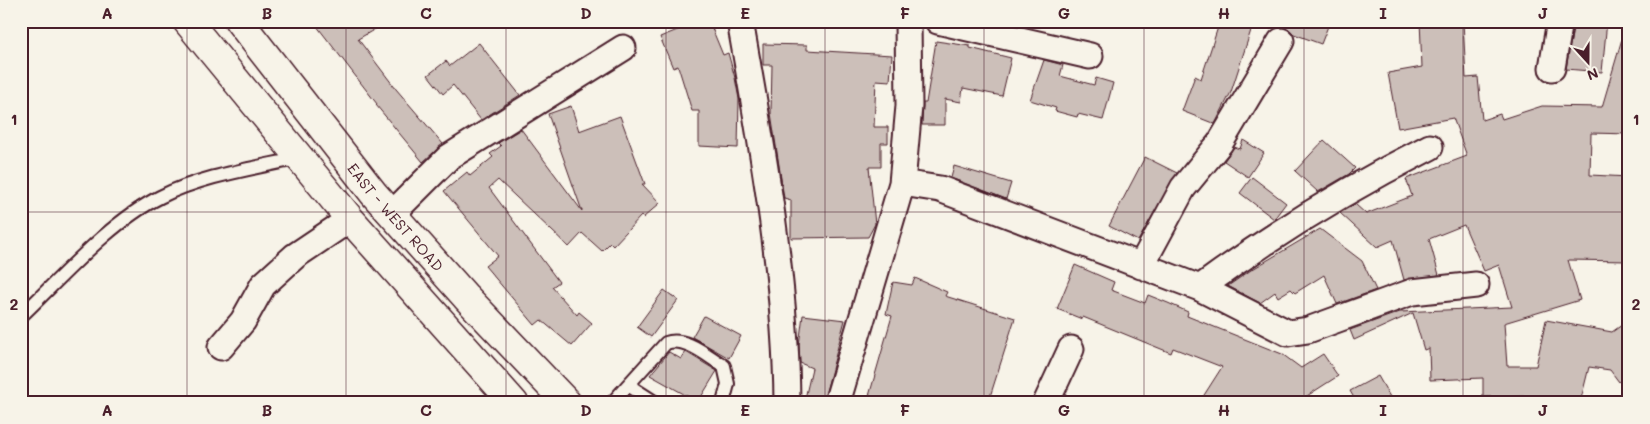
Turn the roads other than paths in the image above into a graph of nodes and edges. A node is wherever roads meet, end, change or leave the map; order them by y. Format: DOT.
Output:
graph roads {
  1 [pos="187,21"];
  2 [pos="239,21"];
  3 [pos="740,21"];
  4 [pos="908,21"];
  5 [pos="938,21"];
  6 [pos="1560,21"];
  7 [pos="1281,41"];
  8 [pos="623,48"];
  9 [pos="1090,56"];
  10 [pos="1552,68"];
  11 [pos="1430,147"];
  12 [pos="300,158"];
  13 [pos="902,184"];
  14 [pos="392,214"];
  15 [pos="350,218"];
  16 [pos="1140,266"];
  17 [pos="1476,285"];
  18 [pos="1200,288"];
  19 [pos="21,316"];
  20 [pos="221,347"];
  21 [pos="1071,349"];
  22 [pos="628,384"];
  23 [pos="514,403"];
  24 [pos="567,403"];
  25 [pos="612,403"];
  26 [pos="656,403"];
  27 [pos="723,403"];
  28 [pos="787,403"];
  29 [pos="837,403"];
  30 [pos="1046,403"];
  1 -- 12 [label="main road"];
  2 -- 14 [label="main road, EAST - WEST ROAD"];
  3 -- 28 [label="street"];
  4 -- 13 [label="street"];
  5 -- 9 [label="street"];
  6 -- 10 [label="street"];
  7 -- 16 [label="street"];
  8 -- 14 [label="street"];
  11 -- 18 [label="street"];
  12 -- 15 [label="main road"];
  12 -- 19 [label="lane"];
  13 -- 16 [label="street"];
  13 -- 29 [label="street"];
  14 -- 24 [label="main road, EAST - WEST ROAD"];
  15 -- 20 [label="street"];
  15 -- 23 [label="main road"];
  16 -- 18 [label="street"];
  17 -- 18 [label="street"];
  21 -- 30 [label="street"];
  22 -- 25 [label="lane"];
  22 -- 26 [label="lane"];
  22 -- 27 [label="lane"];
}
